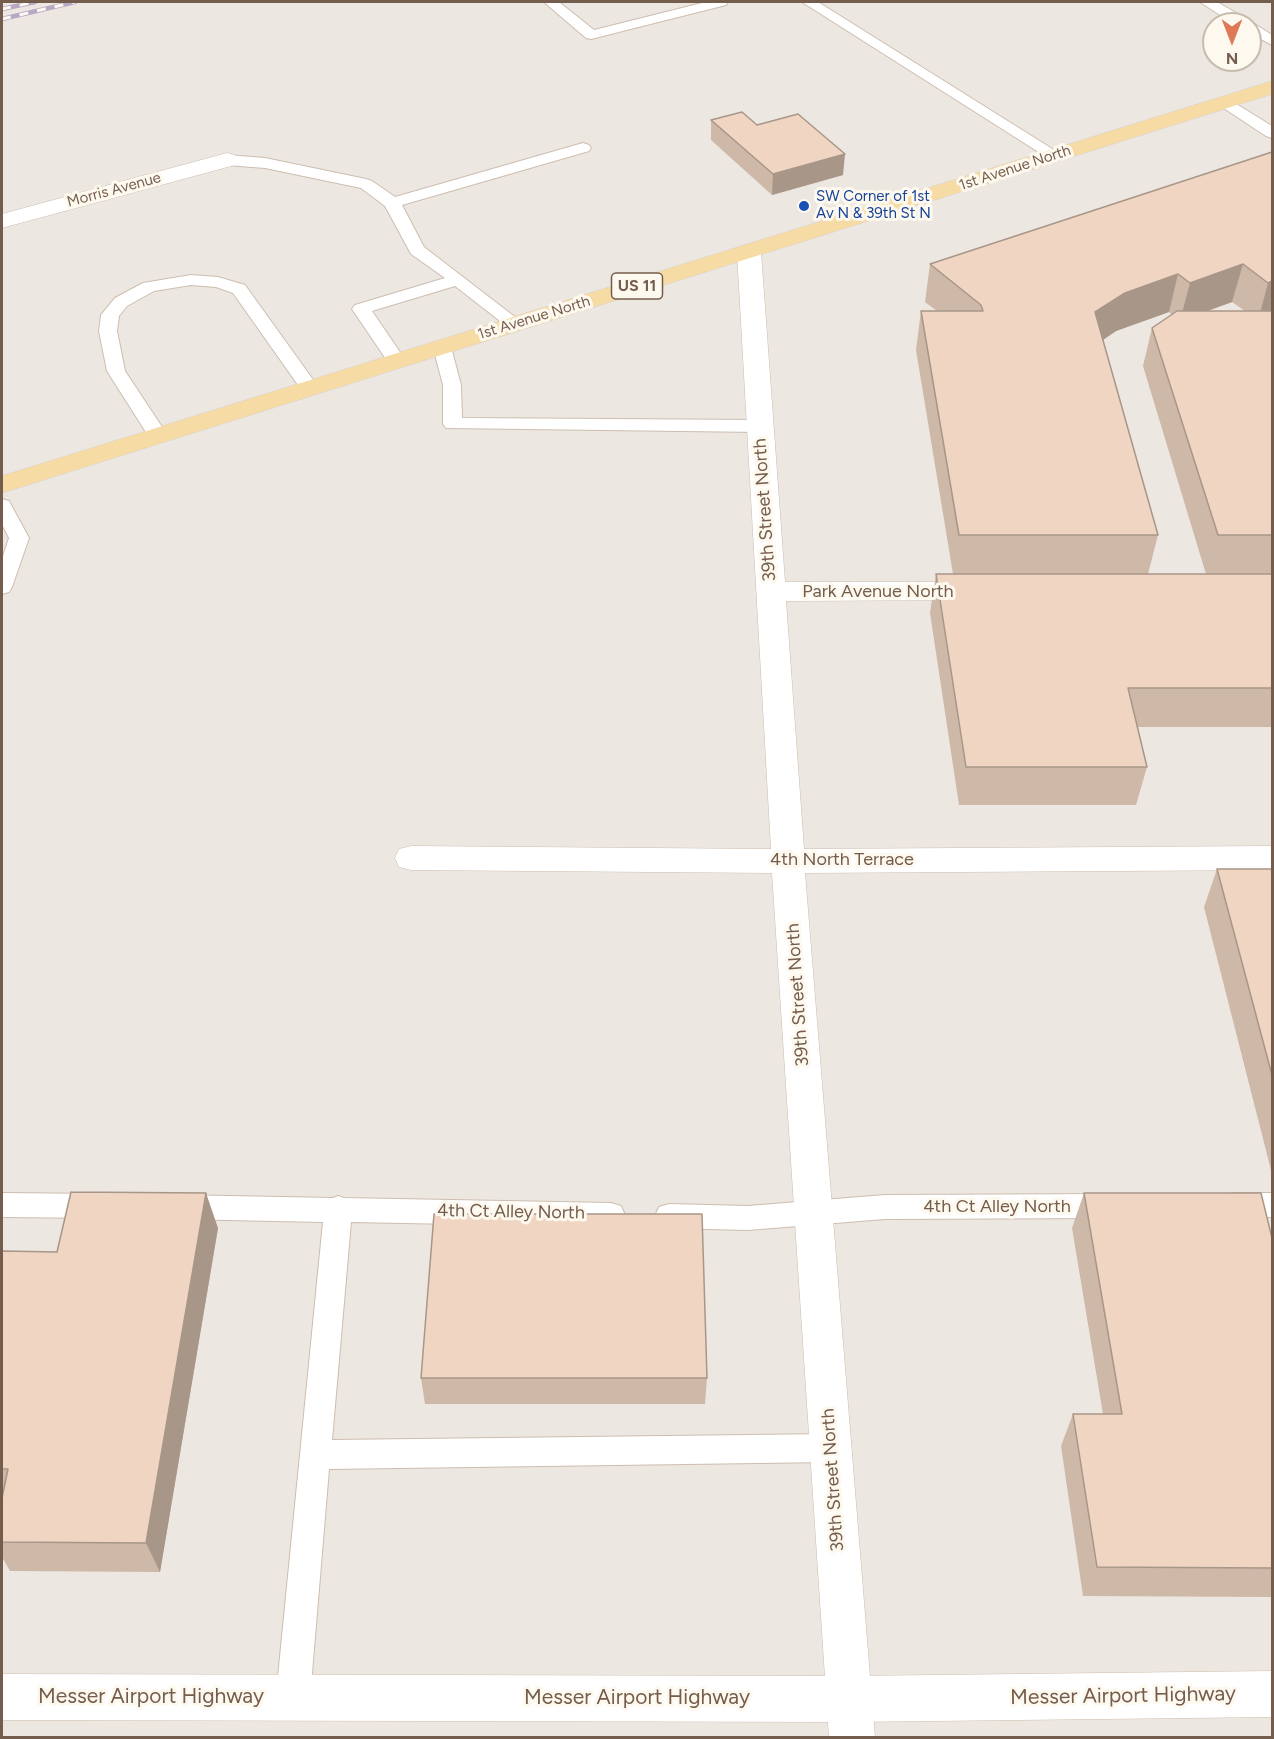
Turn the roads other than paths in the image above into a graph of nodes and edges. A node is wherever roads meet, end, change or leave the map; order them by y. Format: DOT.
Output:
graph roads {
  1 [pos="551,2"];
  2 [pos="721,2"];
  3 [pos="808,2"];
  4 [pos="1207,2"];
  5 [pos="1224,12"];
  6 [pos="1272,87"];
  7 [pos="1225,102"];
  8 [pos="1272,133"];
  9 [pos="583,148"];
  10 [pos="1054,155"];
  11 [pos="227,160"];
  12 [pos="392,203"];
  13 [pos="2,220"];
  14 [pos="749,252"];
  15 [pos="458,280"];
  16 [pos="515,324"];
  17 [pos="442,347"];
  18 [pos="397,361"];
  19 [pos="310,388"];
  20 [pos="759,426"];
  21 [pos="158,436"];
  22 [pos="2,485"];
  23 [pos="2,505"];
  24 [pos="2,585"];
  25 [pos="998,591"];
  26 [pos="771,592"];
  27 [pos="411,858"];
  28 [pos="1272,858"];
  29 [pos="788,861"];
  30 [pos="2,1205"];
  31 [pos="1272,1205"];
  32 [pos="1131,1206"];
  33 [pos="1202,1206"];
  34 [pos="338,1208"];
  35 [pos="813,1213"];
  36 [pos="830,1448"];
  37 [pos="315,1455"];
  38 [pos="2,1696"];
  39 [pos="293,1696"];
  40 [pos="1271,1702"];
  41 [pos="850,1718"];
  1 -- 2 [label="lane"];
  3 -- 10 [label="lane"];
  4 -- 5 [label="lane"];
  6 -- 7 [label="main road, 1st Avenue North / US 11"];
  7 -- 8 [label="lane"];
  7 -- 10 [label="main road, 1st Avenue North / US 11"];
  9 -- 12 [label="lane"];
  10 -- 14 [label="main road, 1st Avenue North / US 11"];
  11 -- 12 [label="lane"];
  11 -- 13 [label="street, Morris Avenue"];
  12 -- 15 [label="lane"];
  14 -- 16 [label="main road, 1st Avenue North / US 11"];
  14 -- 20 [label="street, 39th Street North"];
  15 -- 16 [label="lane"];
  15 -- 18 [label="lane"];
  16 -- 17 [label="main road, 1st Avenue North / US 11"];
  17 -- 18 [label="main road, 1st Avenue North / US 11"];
  17 -- 20 [label="lane"];
  18 -- 19 [label="main road, 1st Avenue North / US 11"];
  19 -- 21 [label="main road, 1st Avenue North / US 11"];
  19 -- 21 [label="lane"];
  20 -- 26 [label="street, 39th Street North"];
  21 -- 22 [label="main road, 1st Avenue North / US 11"];
  23 -- 24 [label="lane"];
  25 -- 26 [label="street, Park Avenue North"];
  26 -- 29 [label="street, 39th Street North"];
  27 -- 29 [label="street, 4th North Terrace"];
  28 -- 29 [label="street, 4th North Terrace"];
  29 -- 35 [label="street, 39th Street North"];
  30 -- 34 [label="lane, 4th Ct Alley North"];
  31 -- 33 [label="lane"];
  32 -- 35 [label="lane, 4th Ct Alley North"];
  34 -- 35 [label="lane, 4th Ct Alley North"];
  34 -- 37 [label="lane"];
  35 -- 36 [label="street, 39th Street North"];
  36 -- 37 [label="lane"];
  36 -- 41 [label="street, 39th Street North"];
  37 -- 39 [label="lane"];
  38 -- 39 [label="street, Messer Airport Highway"];
  39 -- 41 [label="street, Messer Airport Highway"];
  40 -- 41 [label="street, Messer Airport Highway"];
}
